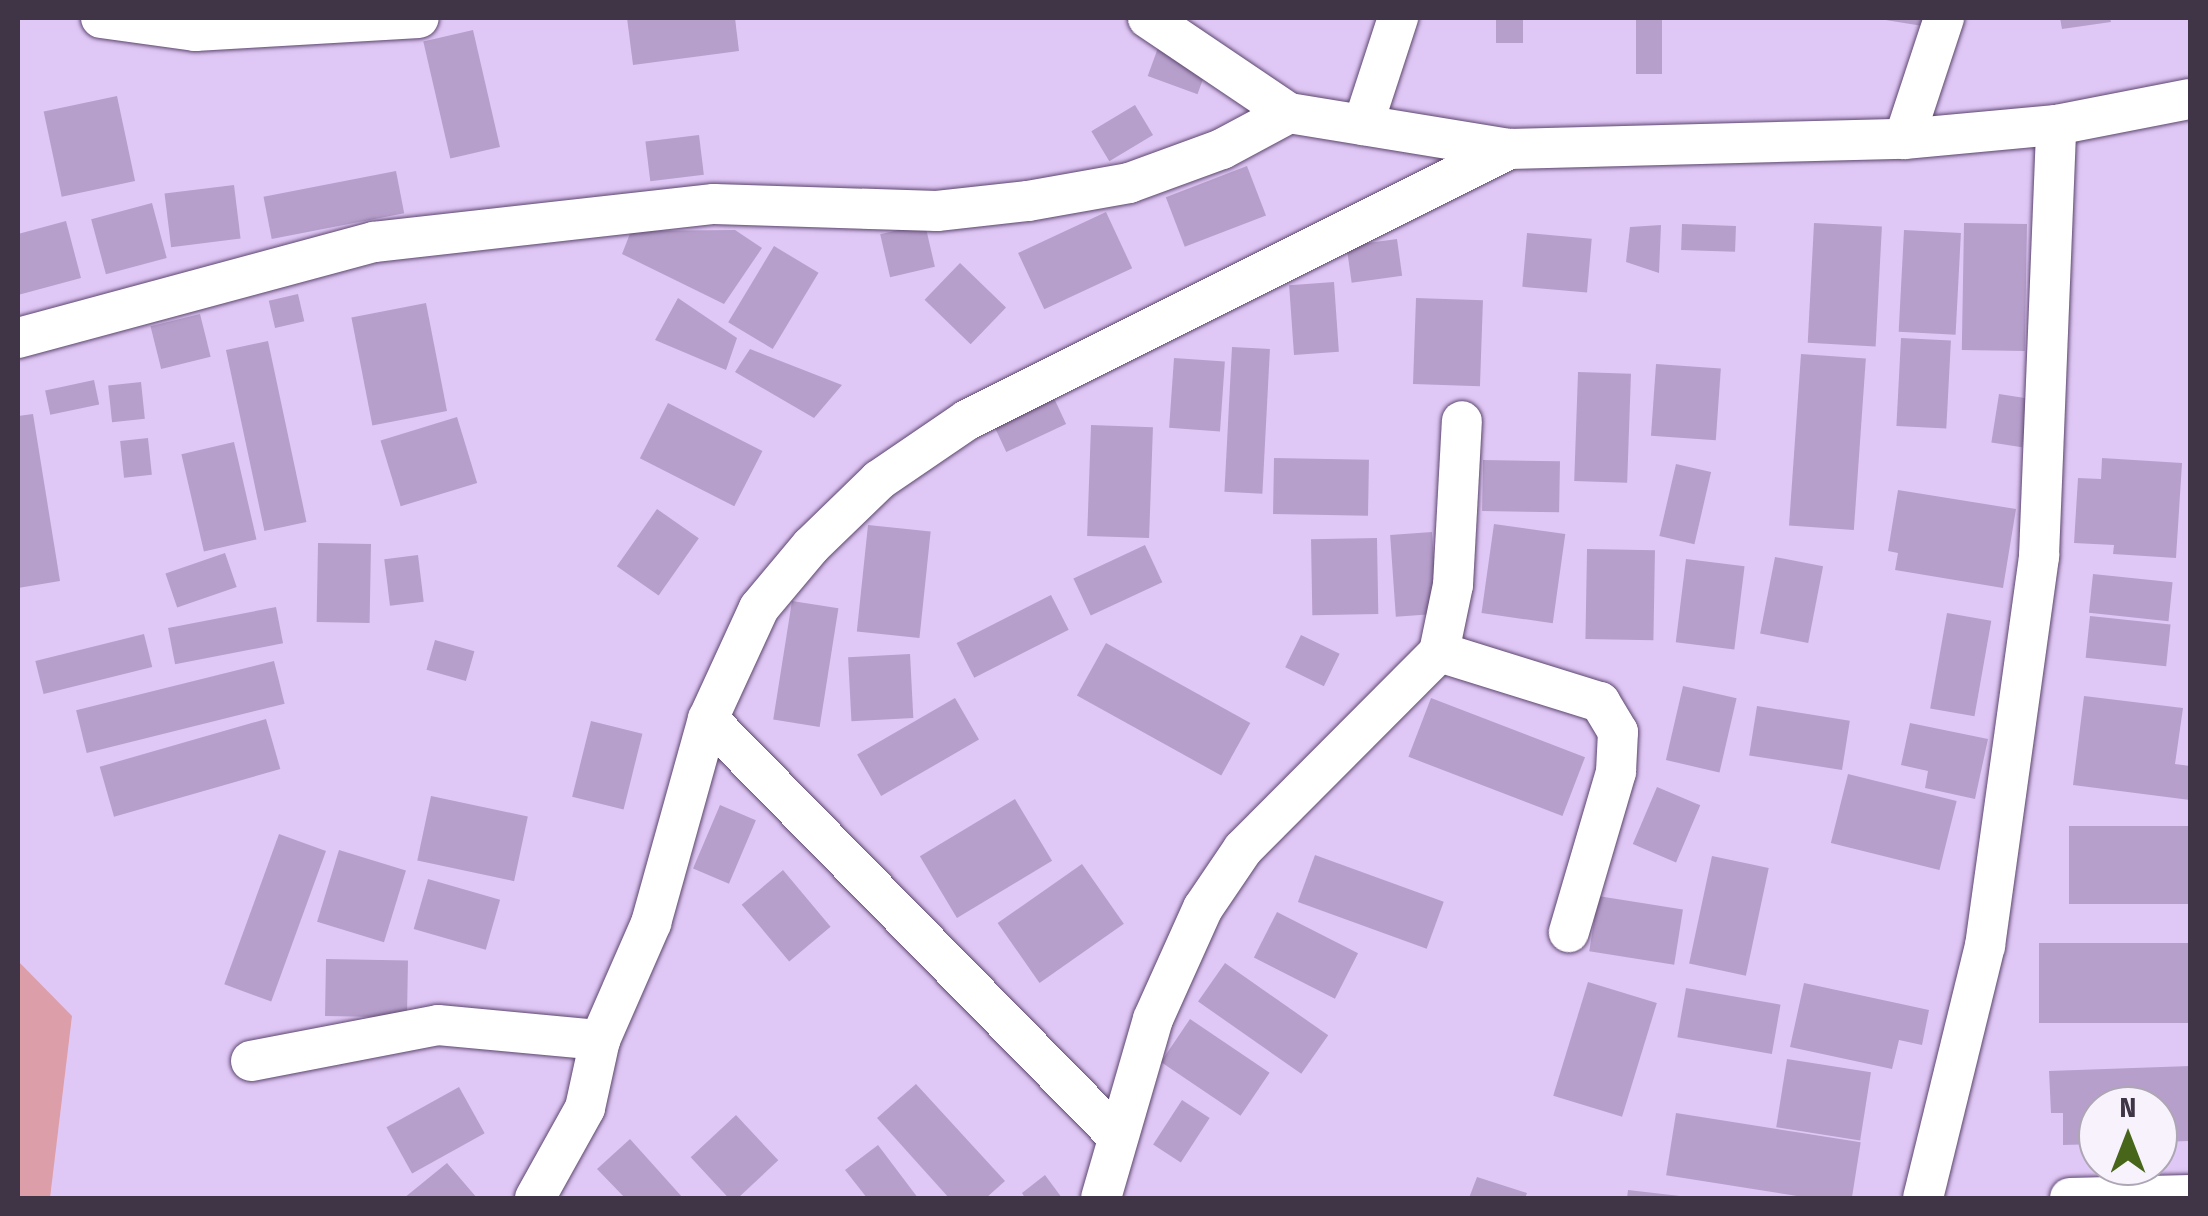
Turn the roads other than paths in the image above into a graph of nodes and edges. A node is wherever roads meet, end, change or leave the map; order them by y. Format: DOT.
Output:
graph roads {
  1 [pos="101,18"];
  2 [pos="419,18"];
  3 [pos="1148,18"];
  4 [pos="1398,18"];
  5 [pos="1944,18"];
  6 [pos="2190,99"];
  7 [pos="1289,113"];
  8 [pos="1363,125"];
  9 [pos="2056,125"];
  10 [pos="1904,139"];
  11 [pos="1509,149"];
  12 [pos="18,338"];
  13 [pos="1462,421"];
  14 [pos="1439,652"];
  15 [pos="708,719"];
  16 [pos="1569,932"];
  17 [pos="600,1040"];
  18 [pos="251,1061"];
  19 [pos="1117,1136"];
  20 [pos="2190,1195"];
  21 [pos="535,1198"];
  22 [pos="1101,1198"];
  23 [pos="1923,1198"];
  24 [pos="2070,1198"];
  1 -- 2 [label="street"];
  3 -- 7 [label="street"];
  4 -- 8 [label="street"];
  5 -- 10 [label="street"];
  6 -- 9 [label="street"];
  7 -- 8 [label="street"];
  7 -- 12 [label="street"];
  8 -- 11 [label="street"];
  9 -- 10 [label="street"];
  9 -- 23 [label="street"];
  10 -- 11 [label="street"];
  11 -- 15 [label="street"];
  13 -- 14 [label="street"];
  14 -- 16 [label="street"];
  14 -- 19 [label="street"];
  15 -- 17 [label="street"];
  15 -- 19 [label="street"];
  17 -- 18 [label="street"];
  17 -- 21 [label="street"];
  19 -- 22 [label="street"];
  20 -- 24 [label="street"];
}
